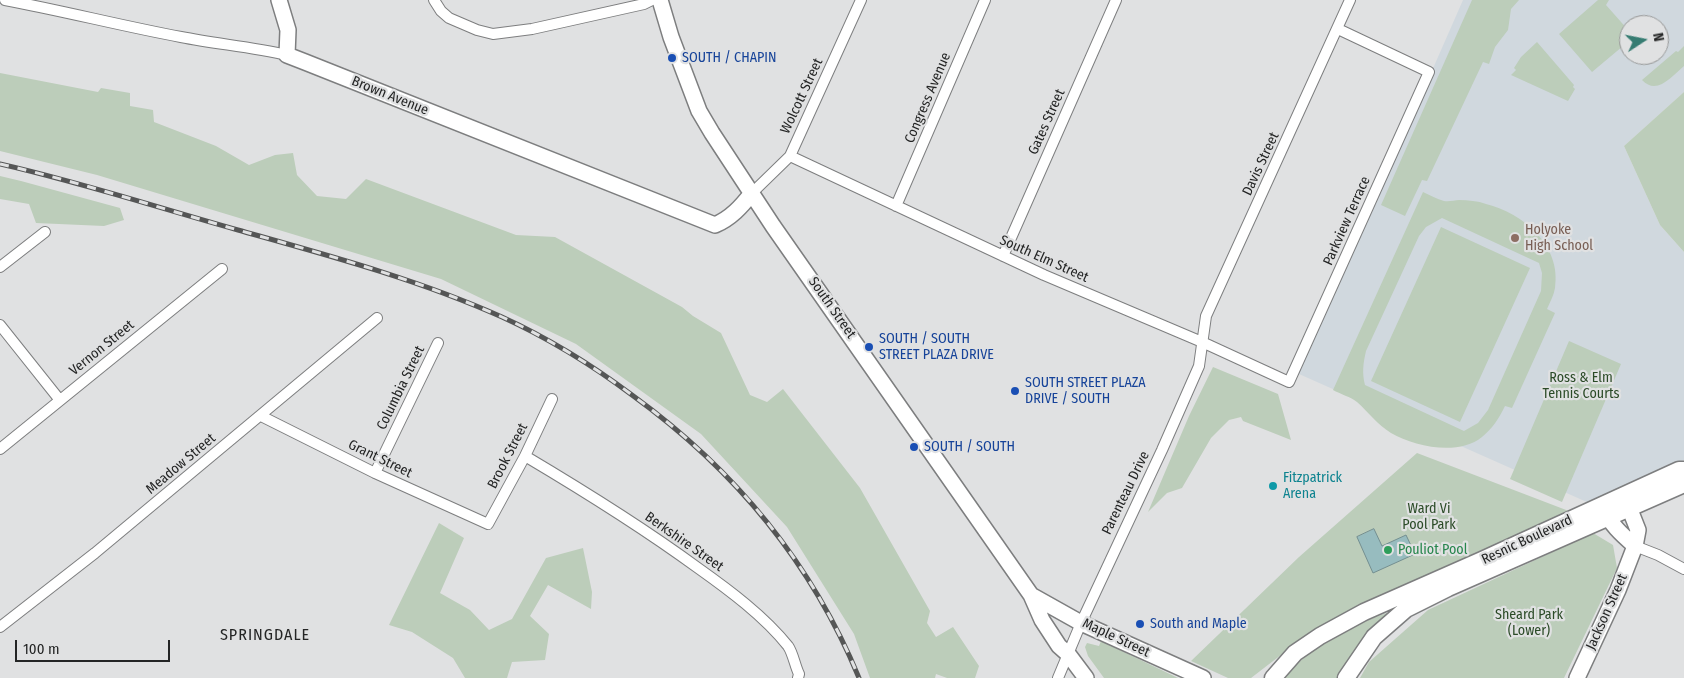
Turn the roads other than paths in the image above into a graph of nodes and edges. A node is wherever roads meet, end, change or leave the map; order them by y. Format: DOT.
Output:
graph roads {
  1 [pos="5,0"];
  2 [pos="279,0"];
  3 [pos="434,0"];
  4 [pos="652,0"];
  5 [pos="660,0"];
  6 [pos="861,0"];
  7 [pos="985,0"];
  8 [pos="1116,0"];
  9 [pos="1350,0"];
  10 [pos="40,3"];
  11 [pos="1338,29"];
  12 [pos="287,55"];
  13 [pos="790,156"];
  14 [pos="752,193"];
  15 [pos="896,206"];
  16 [pos="45,232"];
  17 [pos="1003,256"];
  18 [pos="0,267"];
  19 [pos="222,269"];
  20 [pos="377,318"];
  21 [pos="0,325"];
  22 [pos="1202,342"];
  23 [pos="438,343"];
  24 [pos="1289,382"];
  25 [pos="552,399"];
  26 [pos="59,400"];
  27 [pos="261,416"];
  28 [pos="0,449"];
  29 [pos="525,456"];
  30 [pos="1684,470"];
  31 [pos="375,473"];
  32 [pos="1684,484"];
  33 [pos="1627,501"];
  34 [pos="1604,512"];
  35 [pos="488,524"];
  36 [pos="1635,546"];
  37 [pos="1684,569"];
  38 [pos="1032,596"];
  39 [pos="1081,623"];
  40 [pos="0,627"];
  41 [pos="1068,654"];
  42 [pos="798,678"];
  43 [pos="1058,678"];
  44 [pos="1086,678"];
  45 [pos="1203,678"];
  46 [pos="1273,678"];
  47 [pos="1346,678"];
  48 [pos="1577,678"];
  1 -- 10 [label="street, Brown Avenue"];
  2 -- 12 [label="main road"];
  3 -- 4 [label="street"];
  5 -- 14 [label="main road, South Street"];
  6 -- 13 [label="street, Wolcott Street"];
  7 -- 15 [label="street, Congress Avenue"];
  8 -- 17 [label="street, Gates Street"];
  9 -- 11 [label="street, Davis Street"];
  10 -- 12 [label="street, Brown Avenue"];
  11 -- 22 [label="street, Davis Street"];
  11 -- 24 [label="street, Parkview Terrace"];
  12 -- 14 [label="main road, Brown Avenue"];
  13 -- 14 [label="street, Wolcott Street"];
  13 -- 15 [label="street, South Elm Street"];
  14 -- 38 [label="main road, South Street"];
  15 -- 17 [label="street, South Elm Street"];
  16 -- 18 [label="street"];
  17 -- 22 [label="street, South Elm Street"];
  19 -- 26 [label="street, Vernon Street"];
  20 -- 27 [label="street, Meadow Street"];
  21 -- 26 [label="street"];
  22 -- 24 [label="street, South Elm Street"];
  22 -- 39 [label="street, Parenteau Drive"];
  23 -- 31 [label="street, Columbia Street"];
  25 -- 29 [label="street, Brook Street"];
  26 -- 28 [label="street, Vernon Street"];
  27 -- 31 [label="street, Grant Street"];
  27 -- 40 [label="street, Meadow Street"];
  29 -- 35 [label="street, Brook Street"];
  29 -- 42 [label="street, Berkshire Street"];
  30 -- 33 [label="main road, Resnic Boulevard"];
  31 -- 35 [label="street, Grant Street"];
  32 -- 33 [label="main road, Resnic Boulevard"];
  33 -- 34 [label="main road, Resnic Boulevard"];
  33 -- 36 [label="main road, Jackson Street"];
  34 -- 36 [label="main road"];
  34 -- 46 [label="main road, Resnic Boulevard"];
  34 -- 47 [label="main road, Resnic Boulevard"];
  36 -- 37 [label="street"];
  36 -- 48 [label="main road, Jackson Street"];
  38 -- 39 [label="main road"];
  38 -- 41 [label="main road, South Street"];
  39 -- 41 [label="street, Parenteau Drive"];
  39 -- 45 [label="main road, Maple Street"];
  41 -- 43 [label="street"];
  41 -- 44 [label="main road, South Street"];
}
